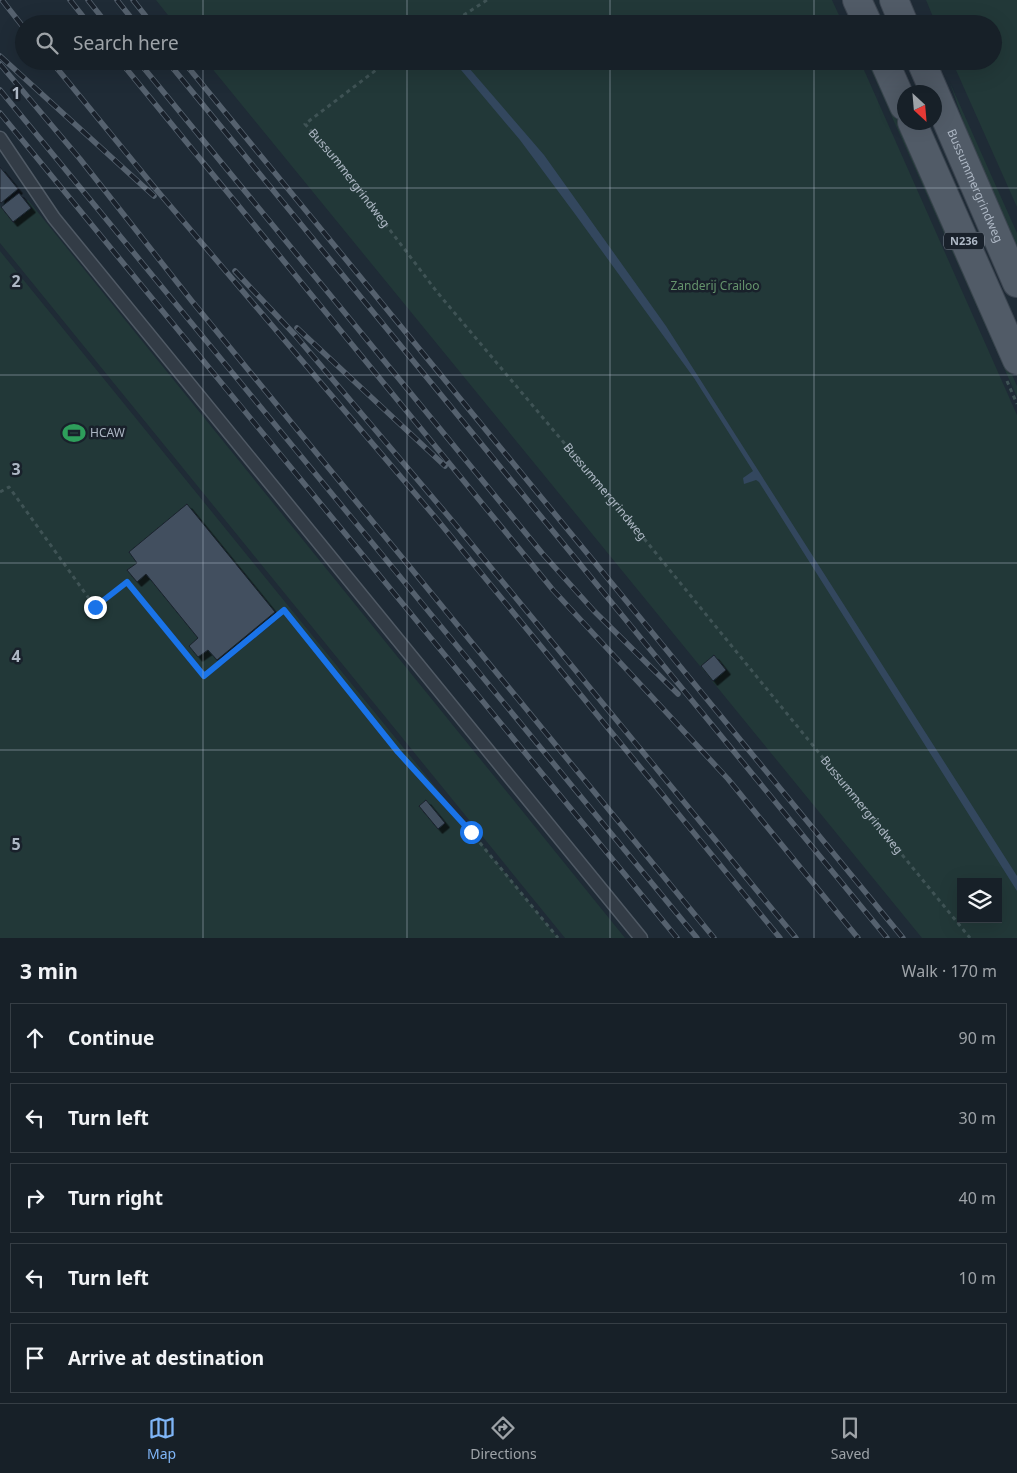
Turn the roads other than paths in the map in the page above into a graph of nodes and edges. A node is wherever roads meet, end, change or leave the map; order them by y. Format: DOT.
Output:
graph roads {
  1 [pos="857,0"];
  2 [pos="894,0"];
  3 [pos="864,15"];
  4 [pos="900,15"];
  5 [pos="888,70"];
  6 [pos="925,70"];
  7 [pos="897,90"];
  8 [pos="916,130"];
  9 [pos="0,138"];
  10 [pos="1017,283"];
  11 [pos="1017,360"];
  12 [pos="641,938"];
  1 -- 3 [label="main road"];
  2 -- 4 [label="main road"];
  5 -- 7 [label="main road"];
  6 -- 10 [label="main road, Bussummergrindweg / N236"];
  8 -- 11 [label="main road, N236"];
  9 -- 12 [label="lane"];
}
